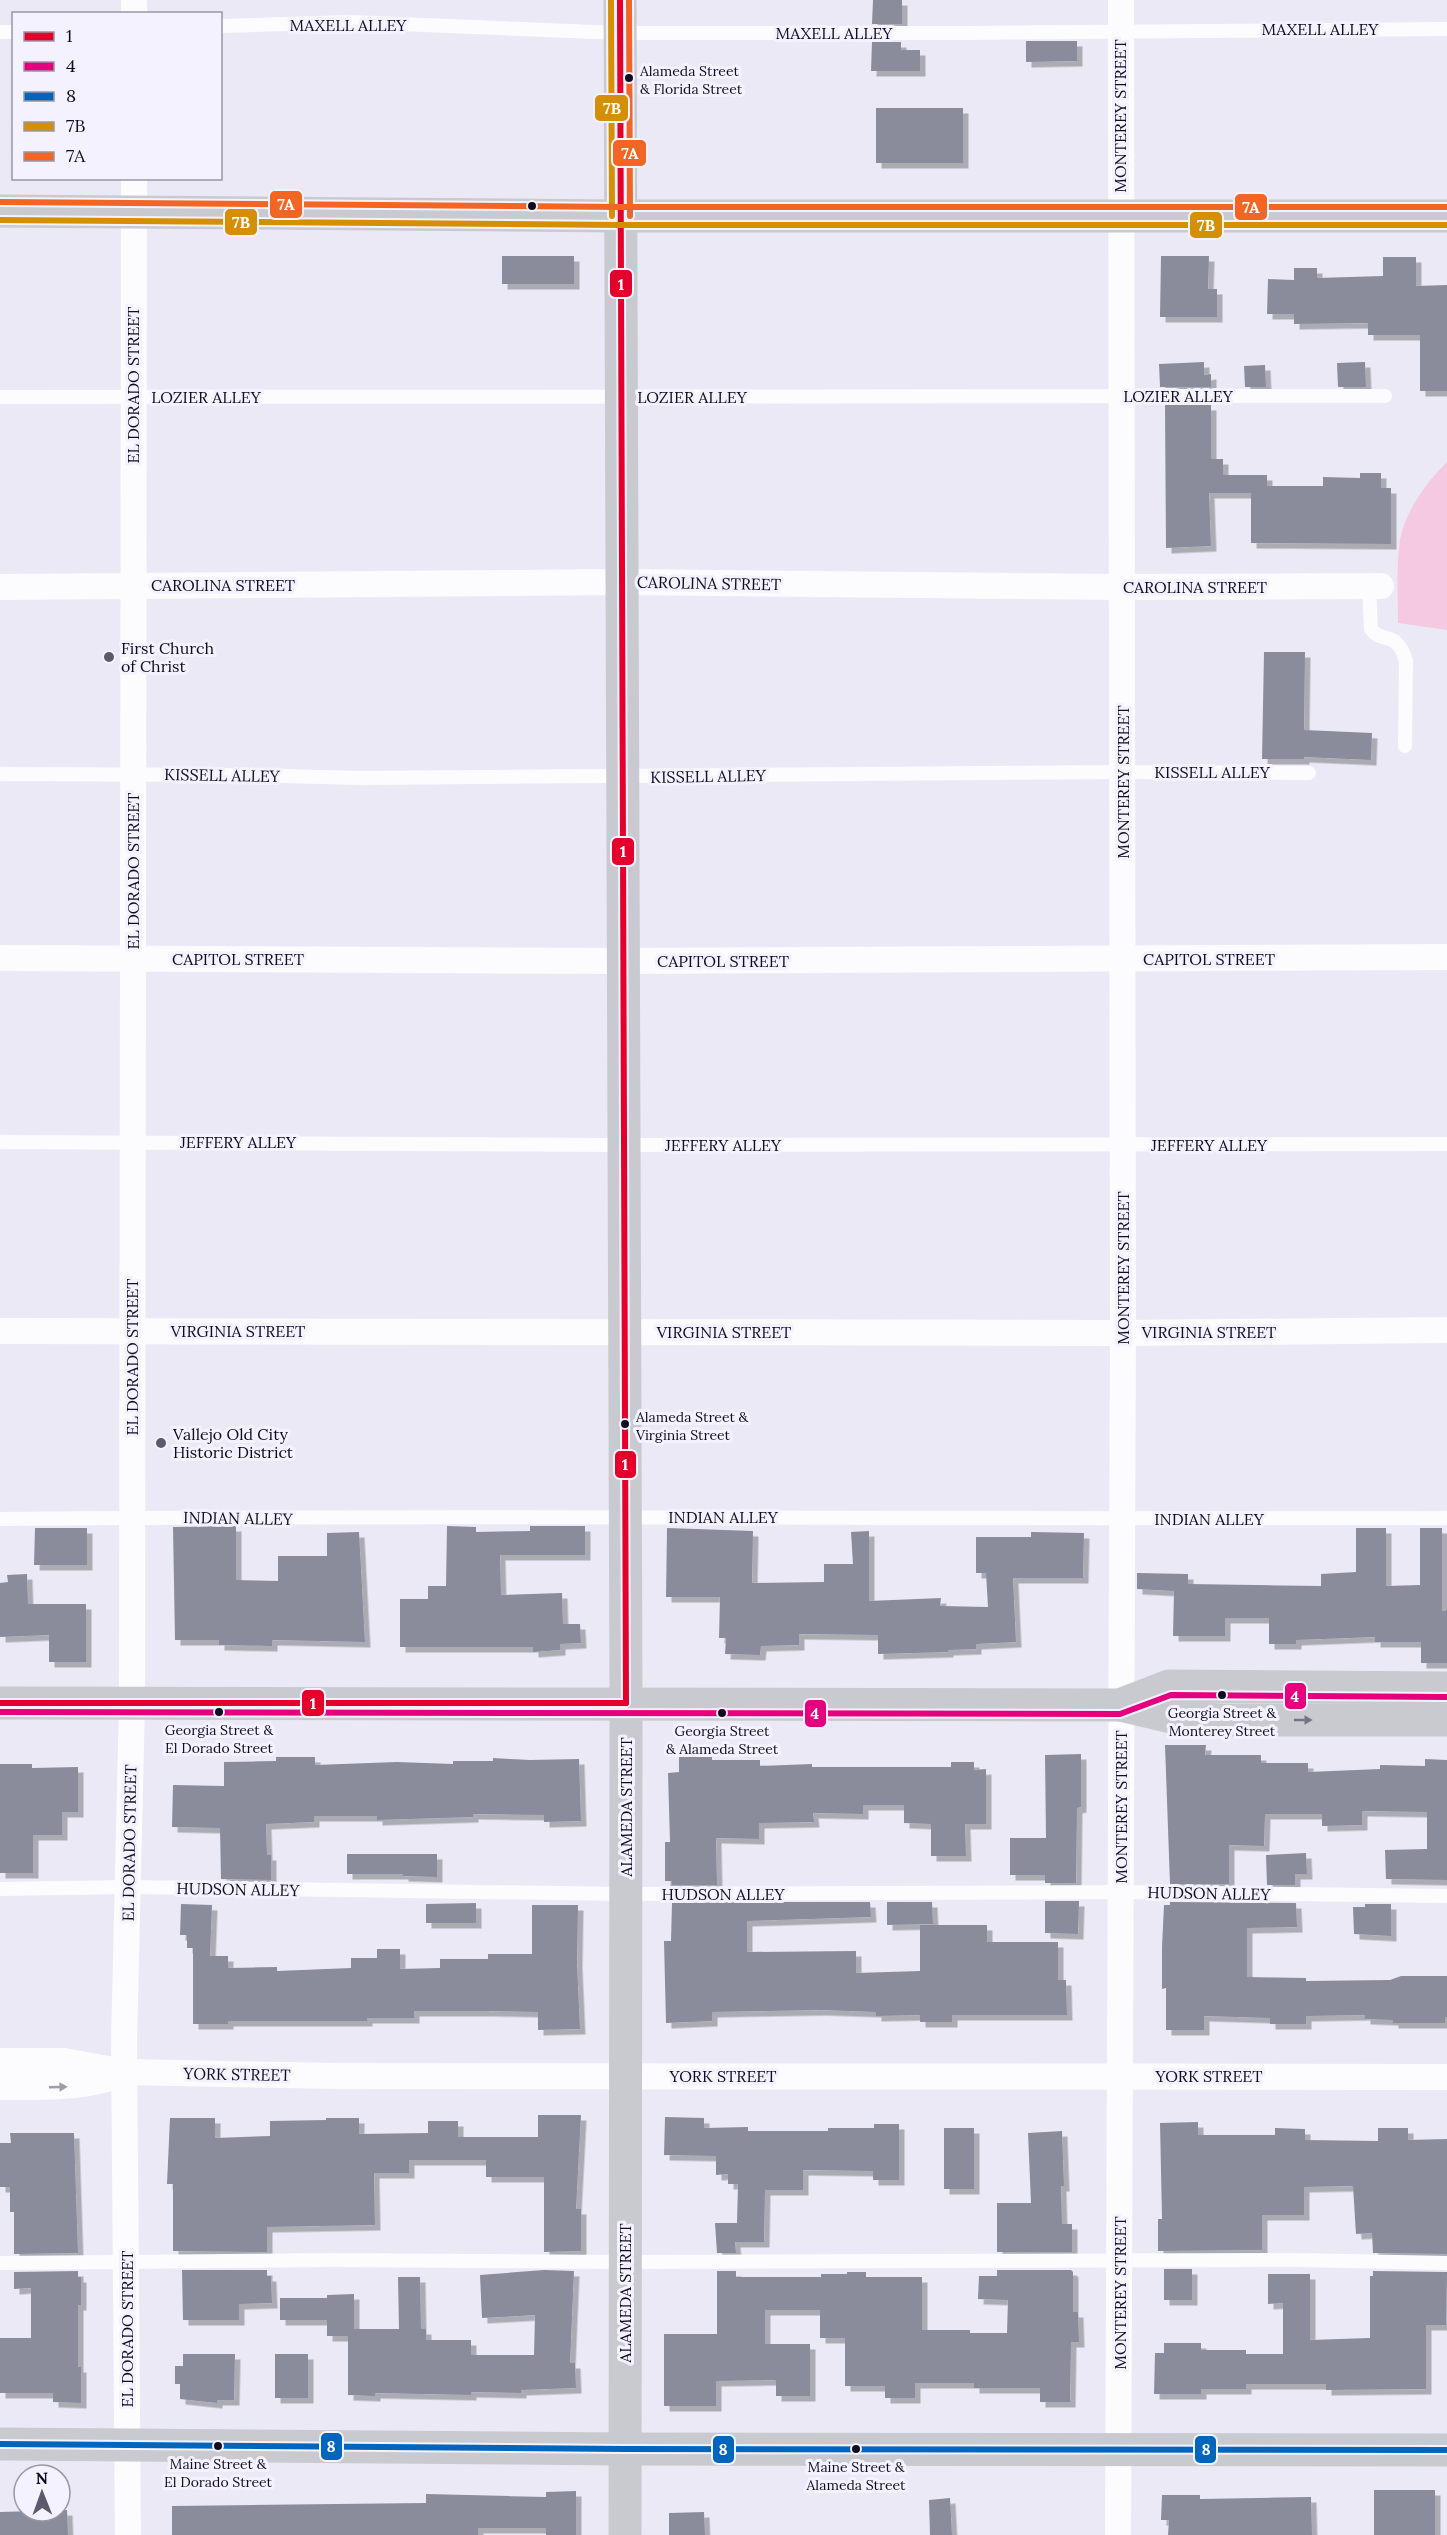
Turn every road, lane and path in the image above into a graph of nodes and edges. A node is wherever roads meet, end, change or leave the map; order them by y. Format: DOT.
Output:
graph roads {
  1 [pos="620,0"];
  2 [pos="1121,0"];
  3 [pos="222,27"];
  4 [pos="1447,28"];
  5 [pos="1121,30"];
  6 [pos="620,33"];
  7 [pos="134,180"];
  8 [pos="134,211"];
  9 [pos="0,212"];
  10 [pos="621,216"];
  11 [pos="1120,216"];
  12 [pos="1447,216"];
  13 [pos="1120,396"];
  14 [pos="1385,396"];
  15 [pos="0,397"];
  16 [pos="134,397"];
  17 [pos="622,397"];
  18 [pos="623,582"];
  19 [pos="133,586"];
  20 [pos="1375,586"];
  21 [pos="0,587"];
  22 [pos="1121,587"];
  23 [pos="1405,746"];
  24 [pos="1123,772"];
  25 [pos="1309,773"];
  26 [pos="0,774"];
  27 [pos="133,775"];
  28 [pos="623,777"];
  29 [pos="1447,957"];
  30 [pos="0,958"];
  31 [pos="133,958"];
  32 [pos="1123,960"];
  33 [pos="623,961"];
  34 [pos="133,1141"];
  35 [pos="0,1142"];
  36 [pos="1447,1144"];
  37 [pos="623,1145"];
  38 [pos="1123,1145"];
  39 [pos="1447,1330"];
  40 [pos="0,1331"];
  41 [pos="132,1331"];
  42 [pos="623,1332"];
  43 [pos="1123,1333"];
  44 [pos="132,1516"];
  45 [pos="624,1516"];
  46 [pos="1447,1518"];
  47 [pos="0,1519"];
  48 [pos="1122,1520"];
  49 [pos="1447,1688"];
  50 [pos="0,1703"];
  51 [pos="132,1703"];
  52 [pos="626,1703"];
  53 [pos="1120,1704"];
  54 [pos="1447,1720"];
  55 [pos="128,1887"];
  56 [pos="0,1889"];
  57 [pos="1121,1892"];
  58 [pos="625,1894"];
  59 [pos="1447,1896"];
  60 [pos="0,2061"];
  61 [pos="125,2072"];
  62 [pos="625,2076"];
  63 [pos="1120,2076"];
  64 [pos="1447,2077"];
  65 [pos="0,2087"];
  66 [pos="1120,2261"];
  67 [pos="625,2262"];
  68 [pos="0,2263"];
  69 [pos="126,2263"];
  70 [pos="1447,2263"];
  71 [pos="0,2444"];
  72 [pos="127,2444"];
  73 [pos="625,2449"];
  74 [pos="1119,2449"];
  75 [pos="1447,2450"];
  76 [pos="128,2535"];
  77 [pos="625,2535"];
  78 [pos="1118,2535"];
  1 -- 6 [label="street, ALAMEDA STREET"];
  2 -- 5 [label="street, MONTEREY STREET"];
  3 -- 6 [label="lane, MAXELL ALLEY"];
  4 -- 5 [label="lane, MAXELL ALLEY"];
  5 -- 6 [label="lane, MAXELL ALLEY"];
  5 -- 11 [label="street, MONTEREY STREET"];
  6 -- 10 [label="street, ALAMEDA STREET"];
  7 -- 8 [label="street, EL DORADO STREET"];
  8 -- 9 [label="street"];
  8 -- 10 [label="street"];
  8 -- 16 [label="street, EL DORADO STREET"];
  10 -- 11 [label="street"];
  10 -- 17 [label="street, ALAMEDA STREET"];
  11 -- 12 [label="street"];
  11 -- 13 [label="street, MONTEREY STREET"];
  13 -- 14 [label="lane, LOZIER ALLEY"];
  13 -- 17 [label="lane, LOZIER ALLEY"];
  13 -- 22 [label="street, MONTEREY STREET"];
  15 -- 16 [label="lane, LOZIER ALLEY"];
  16 -- 17 [label="lane, LOZIER ALLEY"];
  16 -- 19 [label="street, EL DORADO STREET"];
  17 -- 18 [label="street, ALAMEDA STREET"];
  18 -- 19 [label="street, CAROLINA STREET"];
  18 -- 22 [label="street, CAROLINA STREET"];
  18 -- 28 [label="street, ALAMEDA STREET"];
  19 -- 21 [label="street, CAROLINA STREET"];
  19 -- 27 [label="street, EL DORADO STREET"];
  20 -- 22 [label="street, CAROLINA STREET"];
  20 -- 23 [label="lane"];
  22 -- 24 [label="street, MONTEREY STREET"];
  24 -- 25 [label="lane, KISSELL ALLEY"];
  24 -- 28 [label="lane, KISSELL ALLEY"];
  24 -- 32 [label="street, MONTEREY STREET"];
  26 -- 27 [label="lane, KISSELL ALLEY"];
  27 -- 28 [label="lane, KISSELL ALLEY"];
  27 -- 31 [label="street, EL DORADO STREET"];
  28 -- 33 [label="street, ALAMEDA STREET"];
  29 -- 32 [label="street, CAPITOL STREET"];
  30 -- 31 [label="street, CAPITOL STREET"];
  31 -- 33 [label="street, CAPITOL STREET"];
  31 -- 34 [label="street, EL DORADO STREET"];
  32 -- 33 [label="street, CAPITOL STREET"];
  32 -- 38 [label="street, MONTEREY STREET"];
  33 -- 37 [label="street, ALAMEDA STREET"];
  34 -- 35 [label="lane, JEFFERY ALLEY"];
  34 -- 37 [label="lane, JEFFERY ALLEY"];
  34 -- 41 [label="street, EL DORADO STREET"];
  36 -- 38 [label="lane, JEFFERY ALLEY"];
  37 -- 38 [label="lane, JEFFERY ALLEY"];
  37 -- 42 [label="street, ALAMEDA STREET"];
  38 -- 43 [label="street, MONTEREY STREET"];
  39 -- 43 [label="street, VIRGINIA STREET"];
  40 -- 41 [label="street, VIRGINIA STREET"];
  41 -- 42 [label="street, VIRGINIA STREET"];
  41 -- 44 [label="street, EL DORADO STREET"];
  42 -- 43 [label="street, VIRGINIA STREET"];
  42 -- 45 [label="street, ALAMEDA STREET"];
  43 -- 48 [label="street, MONTEREY STREET"];
  44 -- 45 [label="lane, INDIAN ALLEY"];
  44 -- 47 [label="lane, INDIAN ALLEY"];
  44 -- 51 [label="street, EL DORADO STREET"];
  45 -- 48 [label="lane, INDIAN ALLEY"];
  45 -- 52 [label="street, ALAMEDA STREET"];
  46 -- 48 [label="lane, INDIAN ALLEY"];
  48 -- 53 [label="street, MONTEREY STREET"];
  49 -- 53 [label="street"];
  50 -- 51 [label="street"];
  51 -- 52 [label="street"];
  51 -- 55 [label="street, EL DORADO STREET"];
  52 -- 53 [label="street"];
  52 -- 58 [label="street, ALAMEDA STREET"];
  53 -- 54 [label="street, one-way"];
  53 -- 57 [label="street, MONTEREY STREET"];
  55 -- 56 [label="lane, HUDSON ALLEY"];
  55 -- 58 [label="lane, HUDSON ALLEY"];
  55 -- 61 [label="street, EL DORADO STREET"];
  57 -- 58 [label="lane, HUDSON ALLEY"];
  57 -- 59 [label="lane, HUDSON ALLEY"];
  57 -- 63 [label="street, MONTEREY STREET"];
  58 -- 62 [label="street, ALAMEDA STREET"];
  60 -- 61 [label="street, YORK STREET"];
  61 -- 62 [label="street, YORK STREET"];
  65 -- 61 [label="street, one-way"];
  61 -- 69 [label="street, EL DORADO STREET"];
  62 -- 63 [label="street, YORK STREET"];
  62 -- 67 [label="street, ALAMEDA STREET"];
  63 -- 64 [label="street, YORK STREET"];
  63 -- 66 [label="street, MONTEREY STREET"];
  66 -- 67 [label="lane"];
  66 -- 70 [label="lane"];
  66 -- 74 [label="street, MONTEREY STREET"];
  67 -- 69 [label="lane"];
  67 -- 73 [label="street, ALAMEDA STREET"];
  68 -- 69 [label="lane"];
  69 -- 72 [label="street, EL DORADO STREET"];
  71 -- 72 [label="street"];
  72 -- 73 [label="street"];
  72 -- 76 [label="street, EL DORADO STREET"];
  73 -- 74 [label="street"];
  73 -- 77 [label="street, ALAMEDA STREET"];
  74 -- 75 [label="street"];
  74 -- 78 [label="street, MONTEREY STREET"];
}
